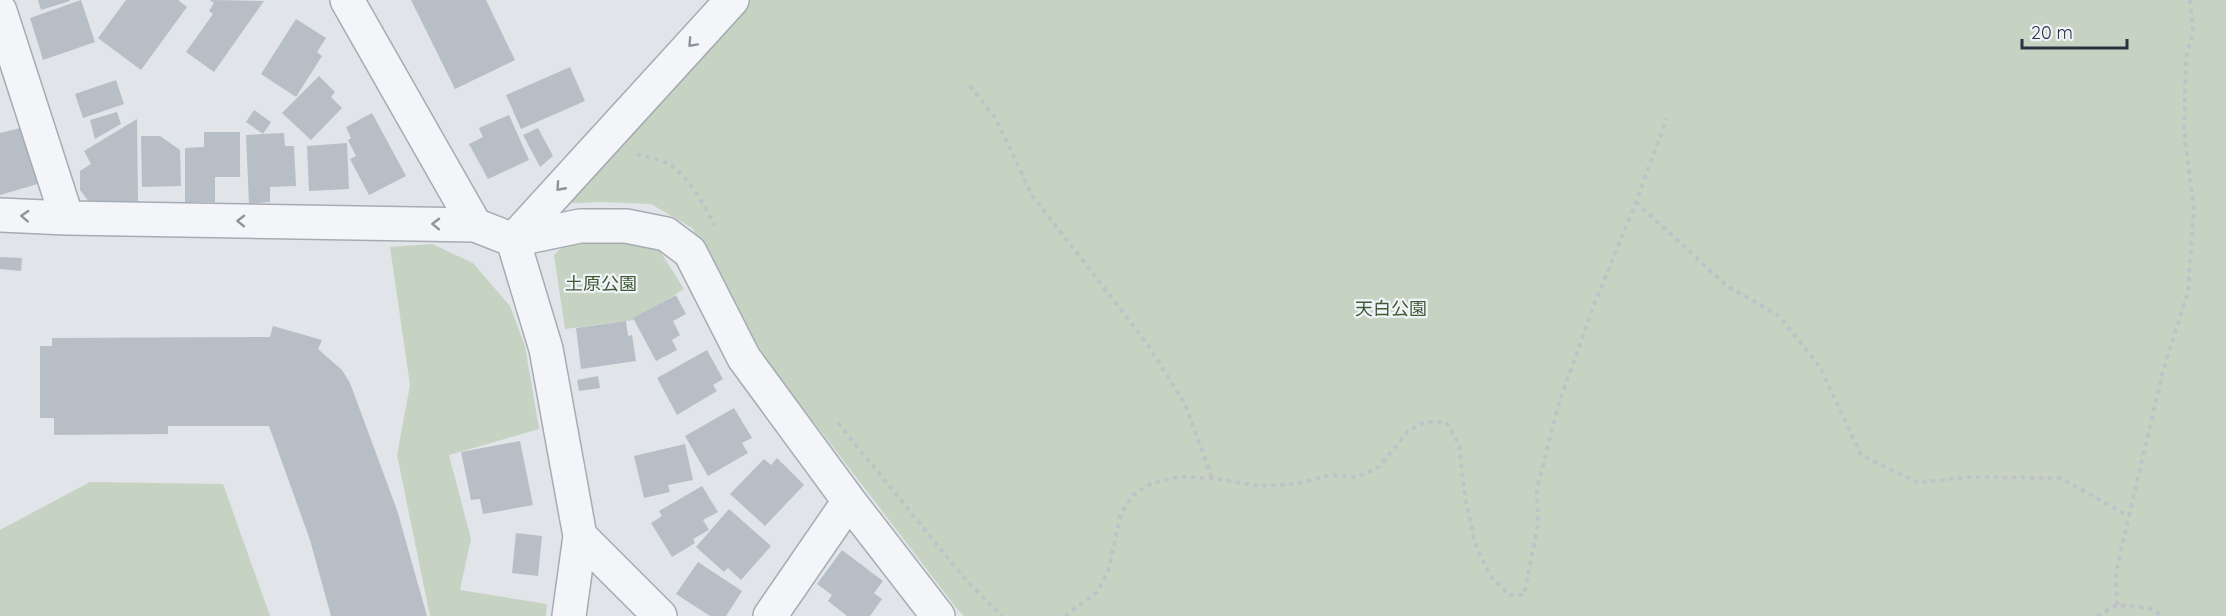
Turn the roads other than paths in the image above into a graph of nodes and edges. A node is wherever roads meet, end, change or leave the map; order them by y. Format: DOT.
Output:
graph roads {
  1 [pos="346,0"];
  2 [pos="732,0"];
  3 [pos="0,10"];
  4 [pos="0,215"];
  5 [pos="67,218"];
  6 [pos="475,225"];
  7 [pos="513,240"];
  8 [pos="849,501"];
  9 [pos="580,536"];
  10 [pos="569,616"];
  11 [pos="660,616"];
  12 [pos="770,616"];
  13 [pos="938,616"];
  1 -- 6 [label="street"];
  2 -- 7 [label="street, one-way"];
  3 -- 5 [label="street"];
  5 -- 4 [label="street, one-way"];
  6 -- 5 [label="street, one-way"];
  6 -- 7 [label="street"];
  7 -- 8 [label="street"];
  7 -- 9 [label="street"];
  8 -- 12 [label="street"];
  8 -- 13 [label="street"];
  9 -- 10 [label="street"];
  9 -- 11 [label="street"];
}
